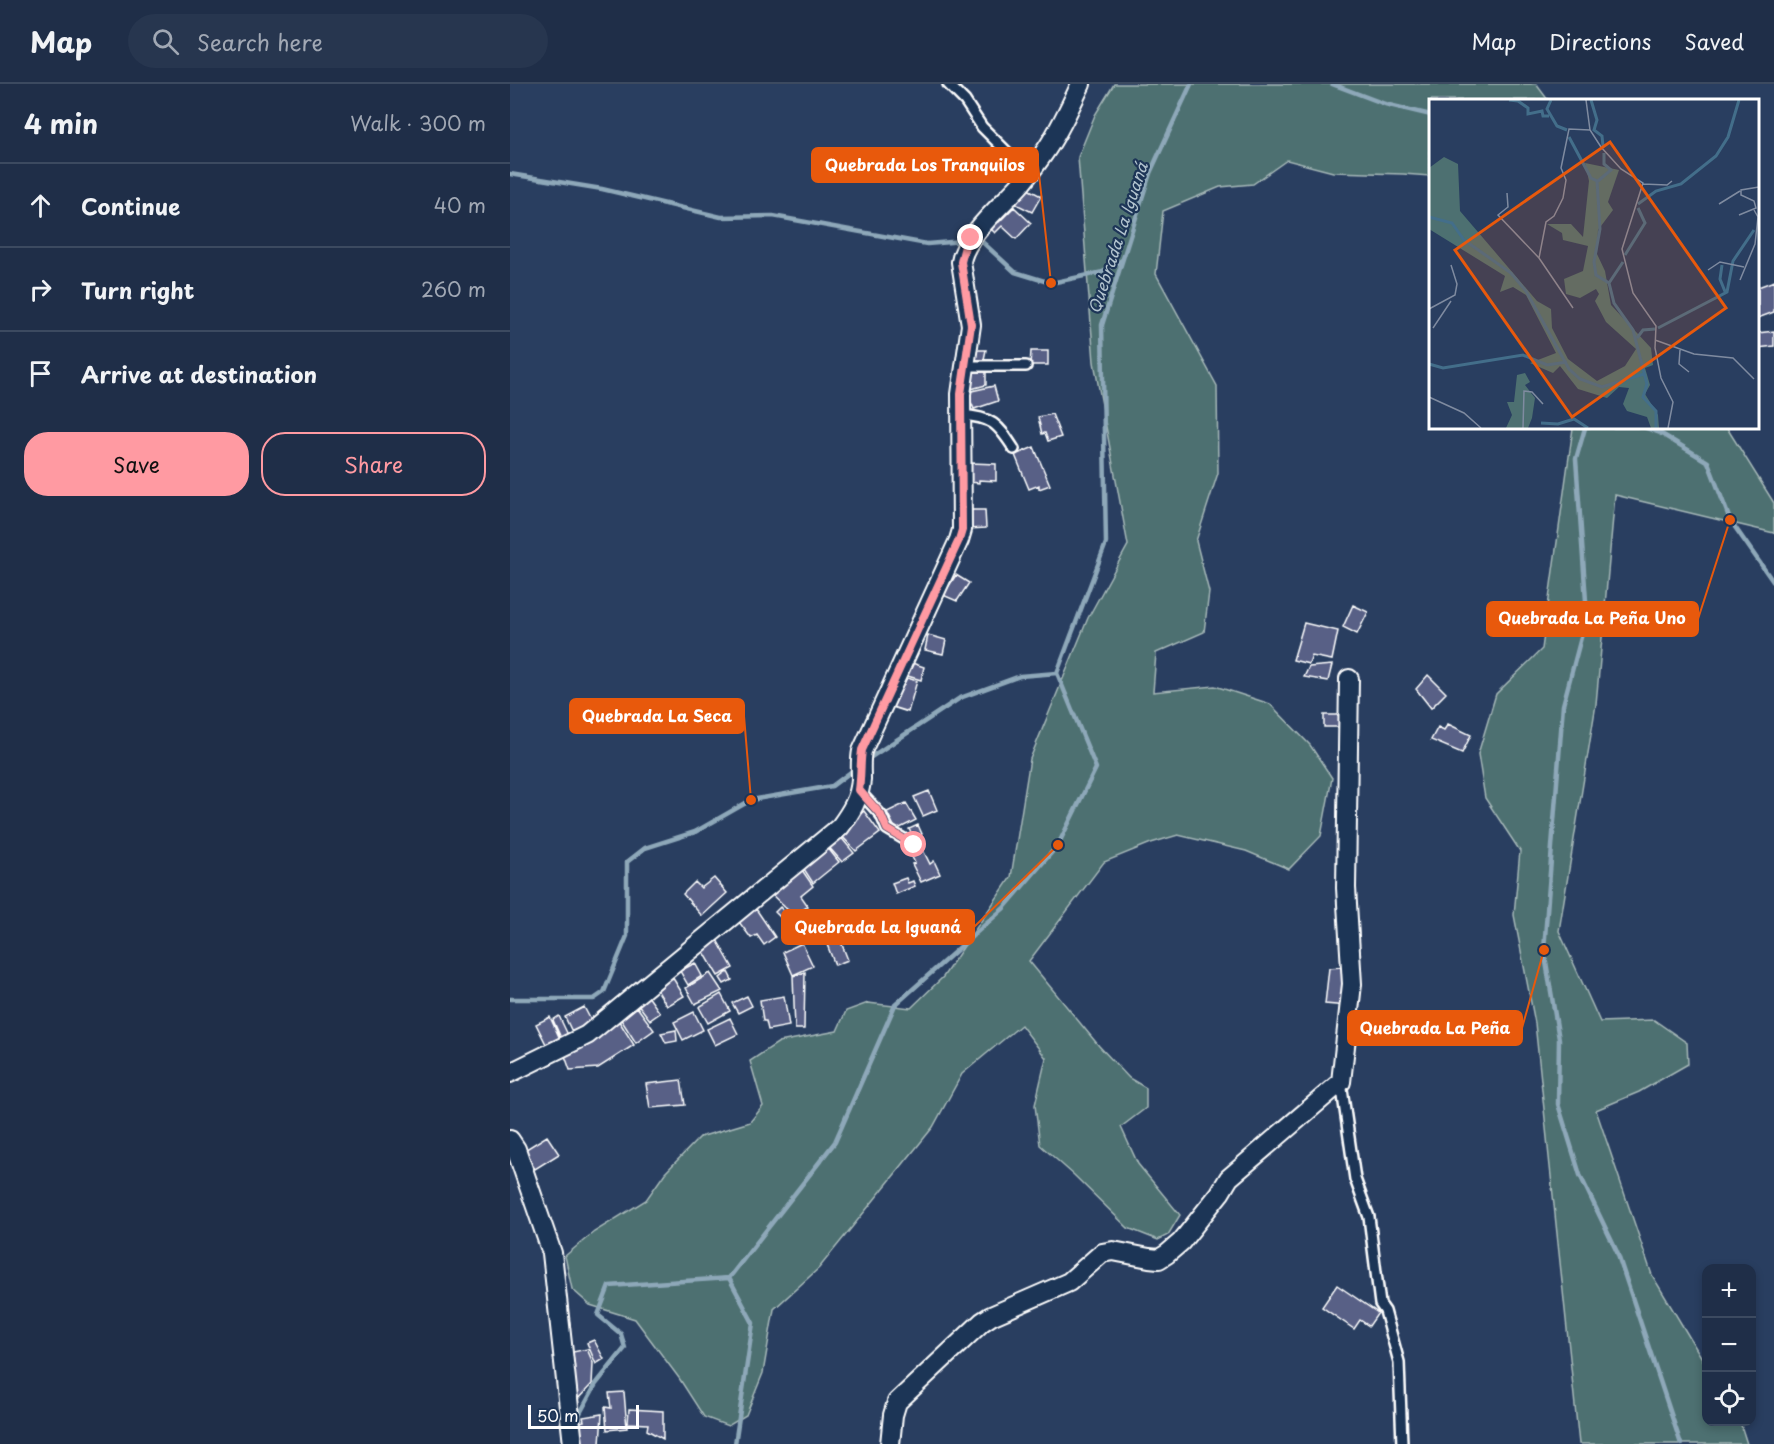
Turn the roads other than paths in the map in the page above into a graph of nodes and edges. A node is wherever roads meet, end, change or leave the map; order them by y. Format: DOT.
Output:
graph roads {
  1 [pos="948,84"];
  2 [pos="1081,84"];
  3 [pos="1021,184"];
  4 [pos="965,366"];
  5 [pos="1026,366"];
  6 [pos="961,415"];
  7 [pos="1014,449"];
  8 [pos="1349,679"];
  9 [pos="859,790"];
  10 [pos="914,845"];
  11 [pos="510,1072"];
  12 [pos="1341,1082"];
  13 [pos="510,1140"];
  14 [pos="573,1444"];
  15 [pos="890,1444"];
  16 [pos="1402,1444"];
  1 -- 3 [label="lane"];
  2 -- 3 [label="street"];
  3 -- 4 [label="street"];
  4 -- 5 [label="lane"];
  4 -- 6 [label="street"];
  6 -- 7 [label="lane"];
  6 -- 9 [label="street"];
  8 -- 12 [label="street"];
  9 -- 10 [label="lane"];
  9 -- 11 [label="street"];
  12 -- 15 [label="street"];
  12 -- 16 [label="lane"];
  13 -- 14 [label="street"];
}
